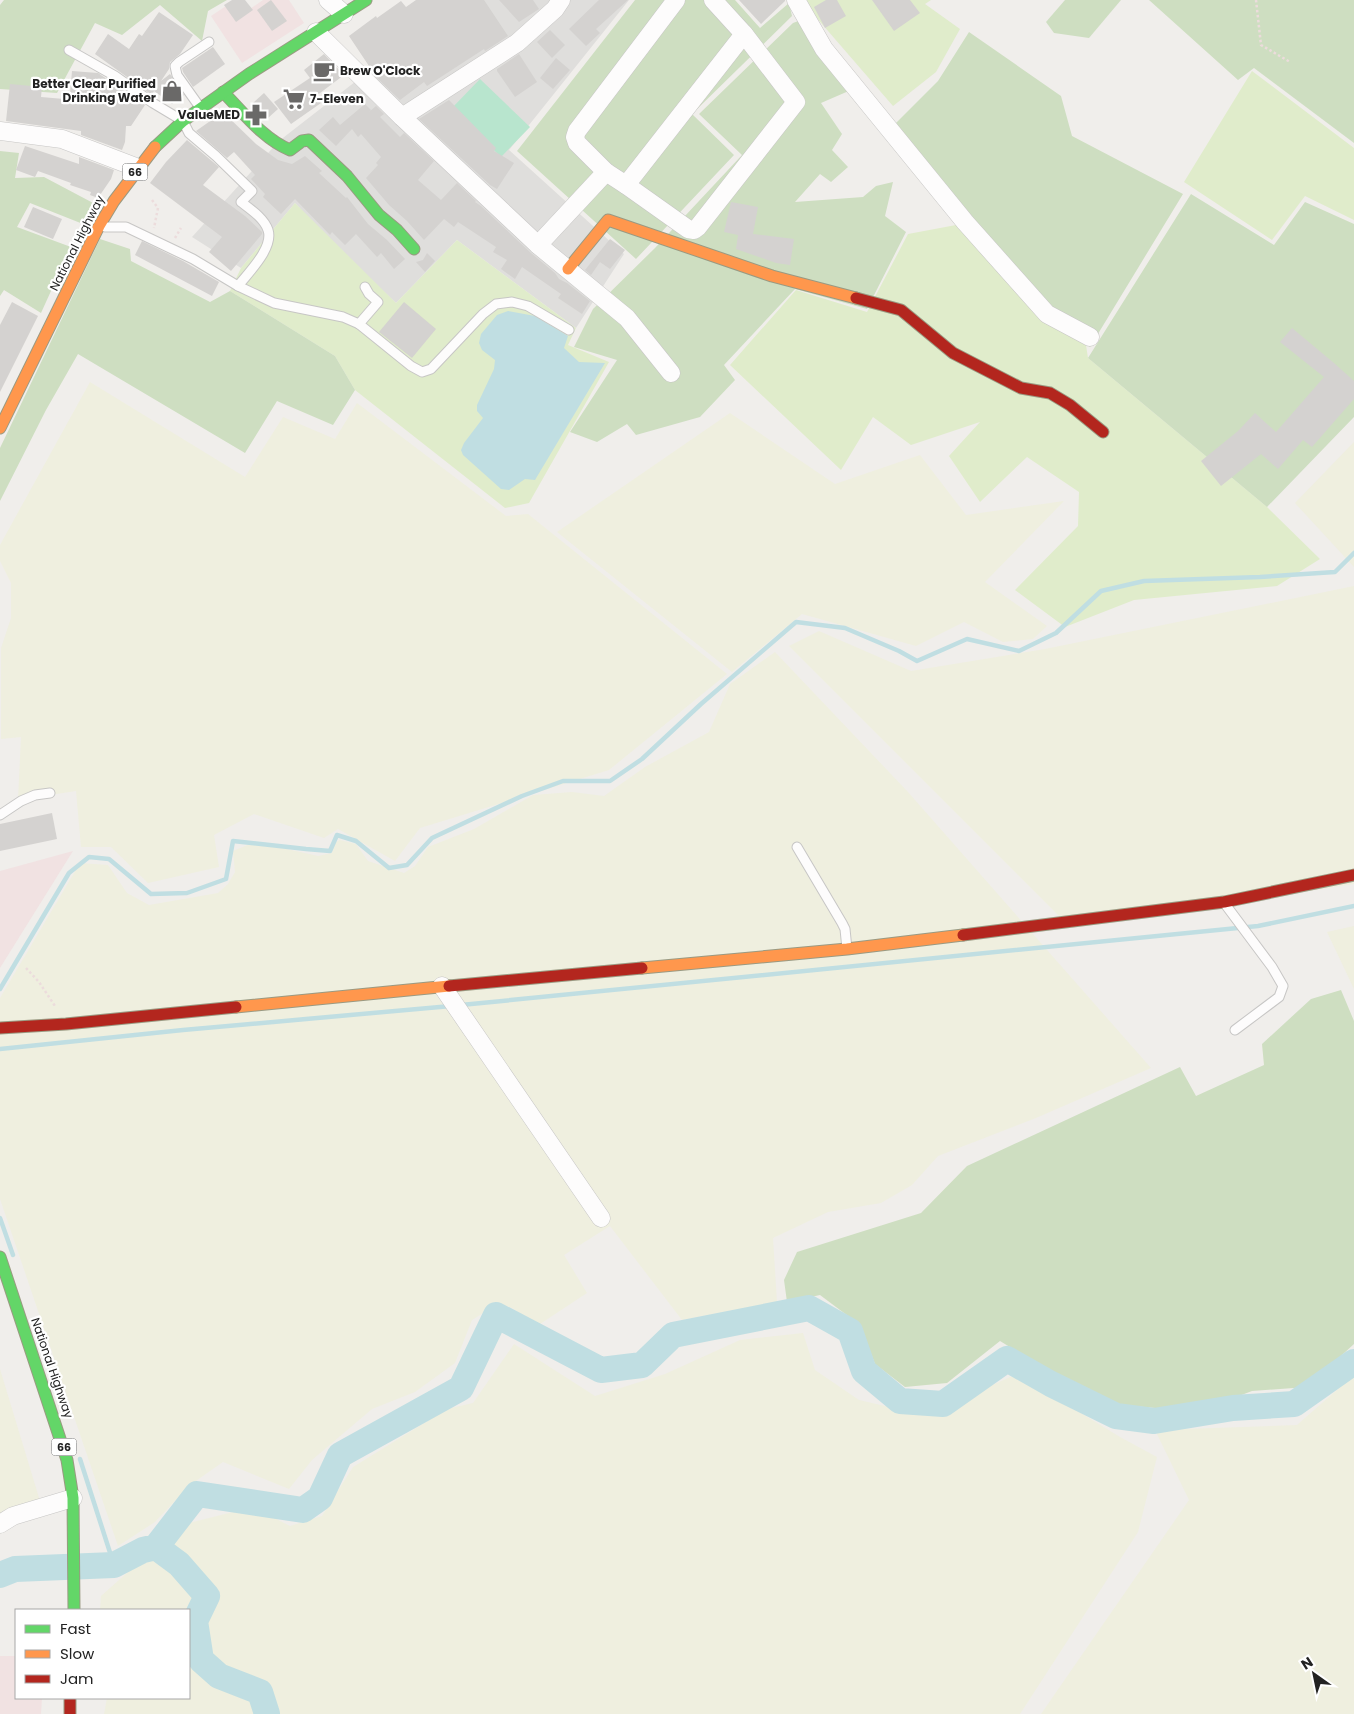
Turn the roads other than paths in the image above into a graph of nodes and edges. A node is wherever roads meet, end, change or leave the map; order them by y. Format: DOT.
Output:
graph roads {
  1 [pos="328,0"];
  2 [pos="366,0"];
  3 [pos="560,0"];
  4 [pos="676,0"];
  5 [pos="713,0"];
  6 [pos="796,0"];
  7 [pos="344,14"];
  8 [pos="316,32"];
  9 [pos="744,34"];
  10 [pos="209,42"];
  11 [pos="69,50"];
  12 [pos="223,92"];
  13 [pos="200,108"];
  14 [pos="402,117"];
  15 [pos="183,121"];
  16 [pos="0,131"];
  17 [pos="138,168"];
  18 [pos="606,172"];
  19 [pos="626,185"];
  20 [pos="99,226"];
  21 [pos="538,245"];
  22 [pos="414,249"];
  23 [pos="568,269"];
  24 [pos="238,286"];
  25 [pos="365,286"];
  26 [pos="359,324"];
  27 [pos="569,330"];
  28 [pos="1090,337"];
  29 [pos="671,373"];
  30 [pos="0,428"];
  31 [pos="1103,432"];
  32 [pos="50,793"];
  33 [pos="0,815"];
  34 [pos="797,847"];
  35 [pos="1354,875"];
  36 [pos="1226,906"];
  37 [pos="847,949"];
  38 [pos="442,986"];
  39 [pos="0,1028"];
  40 [pos="1235,1030"];
  41 [pos="601,1218"];
  42 [pos="0,1256"];
  43 [pos="73,1498"];
  44 [pos="0,1524"];
  45 [pos="74,1609"];
  46 [pos="70,1699"];
  47 [pos="70,1714"];
  1 -- 7 [label="street"];
  2 -- 7 [label="street, National Highway / 66"];
  3 -- 14 [label="street"];
  4 -- 18 [label="street"];
  5 -- 9 [label="street"];
  6 -- 28 [label="street"];
  7 -- 8 [label="street, National Highway / 66"];
  8 -- 12 [label="street, National Highway / 66"];
  8 -- 14 [label="street"];
  9 -- 19 [label="street"];
  9 -- 19 [label="street"];
  10 -- 13 [label="lane"];
  11 -- 15 [label="lane"];
  12 -- 13 [label="street, National Highway / 66"];
  12 -- 22 [label="street"];
  13 -- 15 [label="street, National Highway / 66"];
  14 -- 21 [label="street"];
  15 -- 17 [label="street, National Highway / 66"];
  15 -- 24 [label="lane"];
  16 -- 17 [label="street"];
  17 -- 20 [label="street, National Highway / 66"];
  18 -- 19 [label="street"];
  18 -- 21 [label="street"];
  20 -- 24 [label="lane"];
  20 -- 30 [label="street, National Highway / 66"];
  21 -- 23 [label="street"];
  23 -- 29 [label="street"];
  23 -- 31 [label="street"];
  24 -- 26 [label="lane"];
  25 -- 26 [label="lane"];
  26 -- 27 [label="lane"];
  32 -- 33 [label="lane"];
  34 -- 37 [label="lane"];
  35 -- 36 [label="street"];
  36 -- 37 [label="street"];
  36 -- 40 [label="lane"];
  37 -- 38 [label="street"];
  38 -- 39 [label="street"];
  38 -- 41 [label="street"];
  42 -- 43 [label="street, National Highway / 66"];
  43 -- 44 [label="street"];
  43 -- 45 [label="street, National Highway / 66"];
  46 -- 47 [label="street"];
}
